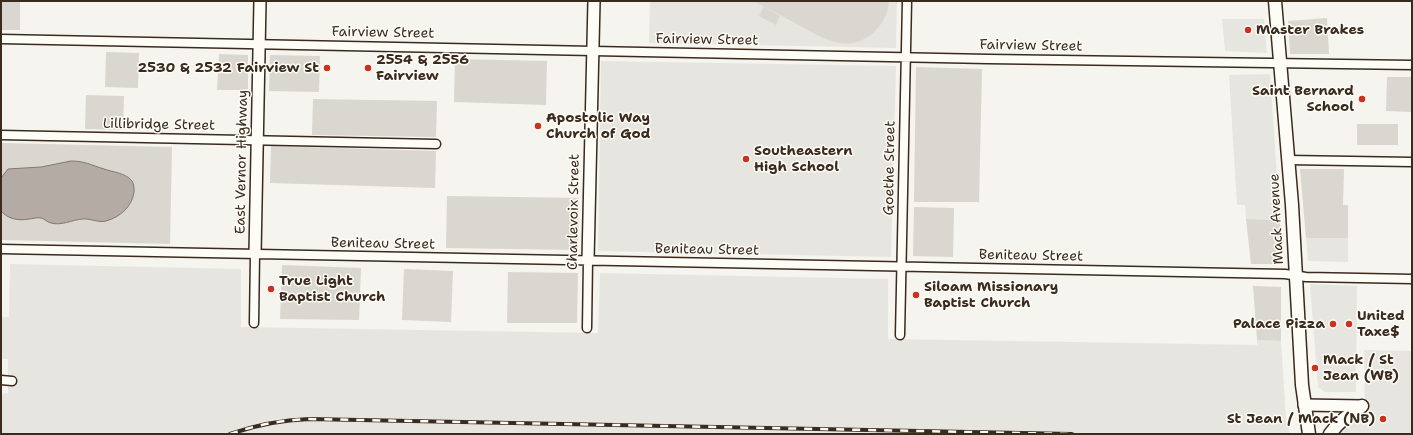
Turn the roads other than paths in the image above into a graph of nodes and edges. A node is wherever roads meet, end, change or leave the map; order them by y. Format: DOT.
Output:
graph roads {
  1 [pos="260,1"];
  2 [pos="594,1"];
  3 [pos="907,1"];
  4 [pos="1275,1"];
  5 [pos="1,39"];
  6 [pos="259,44"];
  7 [pos="593,50"];
  8 [pos="906,57"];
  9 [pos="1281,63"];
  10 [pos="1412,65"];
  11 [pos="1,135"];
  12 [pos="257,140"];
  13 [pos="436,144"];
  14 [pos="1288,160"];
  15 [pos="1412,162"];
  16 [pos="1,249"];
  17 [pos="255,254"];
  18 [pos="588,260"];
  19 [pos="901,267"];
  20 [pos="1296,275"];
  21 [pos="1412,279"];
  22 [pos="254,323"];
  23 [pos="587,328"];
  24 [pos="900,335"];
  25 [pos="1,380"];
  26 [pos="12,381"];
  27 [pos="1304,405"];
  28 [pos="1362,406"];
  29 [pos="1309,434"];
  30 [pos="1330,434"];
  1 -- 6 [label="street, East Vernor Highway"];
  2 -- 7 [label="street, Charlevoix Street"];
  3 -- 8 [label="street, Goethe Street"];
  4 -- 9 [label="main road, Mack Avenue"];
  5 -- 6 [label="street, Fairview Street"];
  6 -- 7 [label="street, Fairview Street"];
  6 -- 12 [label="street, East Vernor Highway"];
  7 -- 8 [label="street, Fairview Street"];
  7 -- 18 [label="street, Charlevoix Street"];
  8 -- 9 [label="street, Fairview Street"];
  8 -- 19 [label="street, Goethe Street"];
  9 -- 10 [label="street, Fairview Street"];
  9 -- 14 [label="main road, Mack Avenue"];
  11 -- 12 [label="street, Lillibridge Street"];
  12 -- 13 [label="street, Lillibridge Street"];
  12 -- 17 [label="street, East Vernor Highway"];
  14 -- 15 [label="street"];
  14 -- 20 [label="main road, Mack Avenue"];
  16 -- 17 [label="street, Beniteau Street"];
  17 -- 18 [label="street, Beniteau Street"];
  17 -- 22 [label="street, East Vernor Highway"];
  18 -- 19 [label="street, Beniteau Street"];
  18 -- 23 [label="street, Charlevoix Street"];
  19 -- 20 [label="street, Beniteau Street"];
  19 -- 24 [label="street, Goethe Street"];
  20 -- 21 [label="street, Beniteau Street"];
  20 -- 27 [label="main road, Mack Avenue"];
  25 -- 26 [label="street"];
  27 -- 28 [label="street"];
  27 -- 29 [label="main road, Mack Avenue"];
  28 -- 30 [label="main road"];
}
